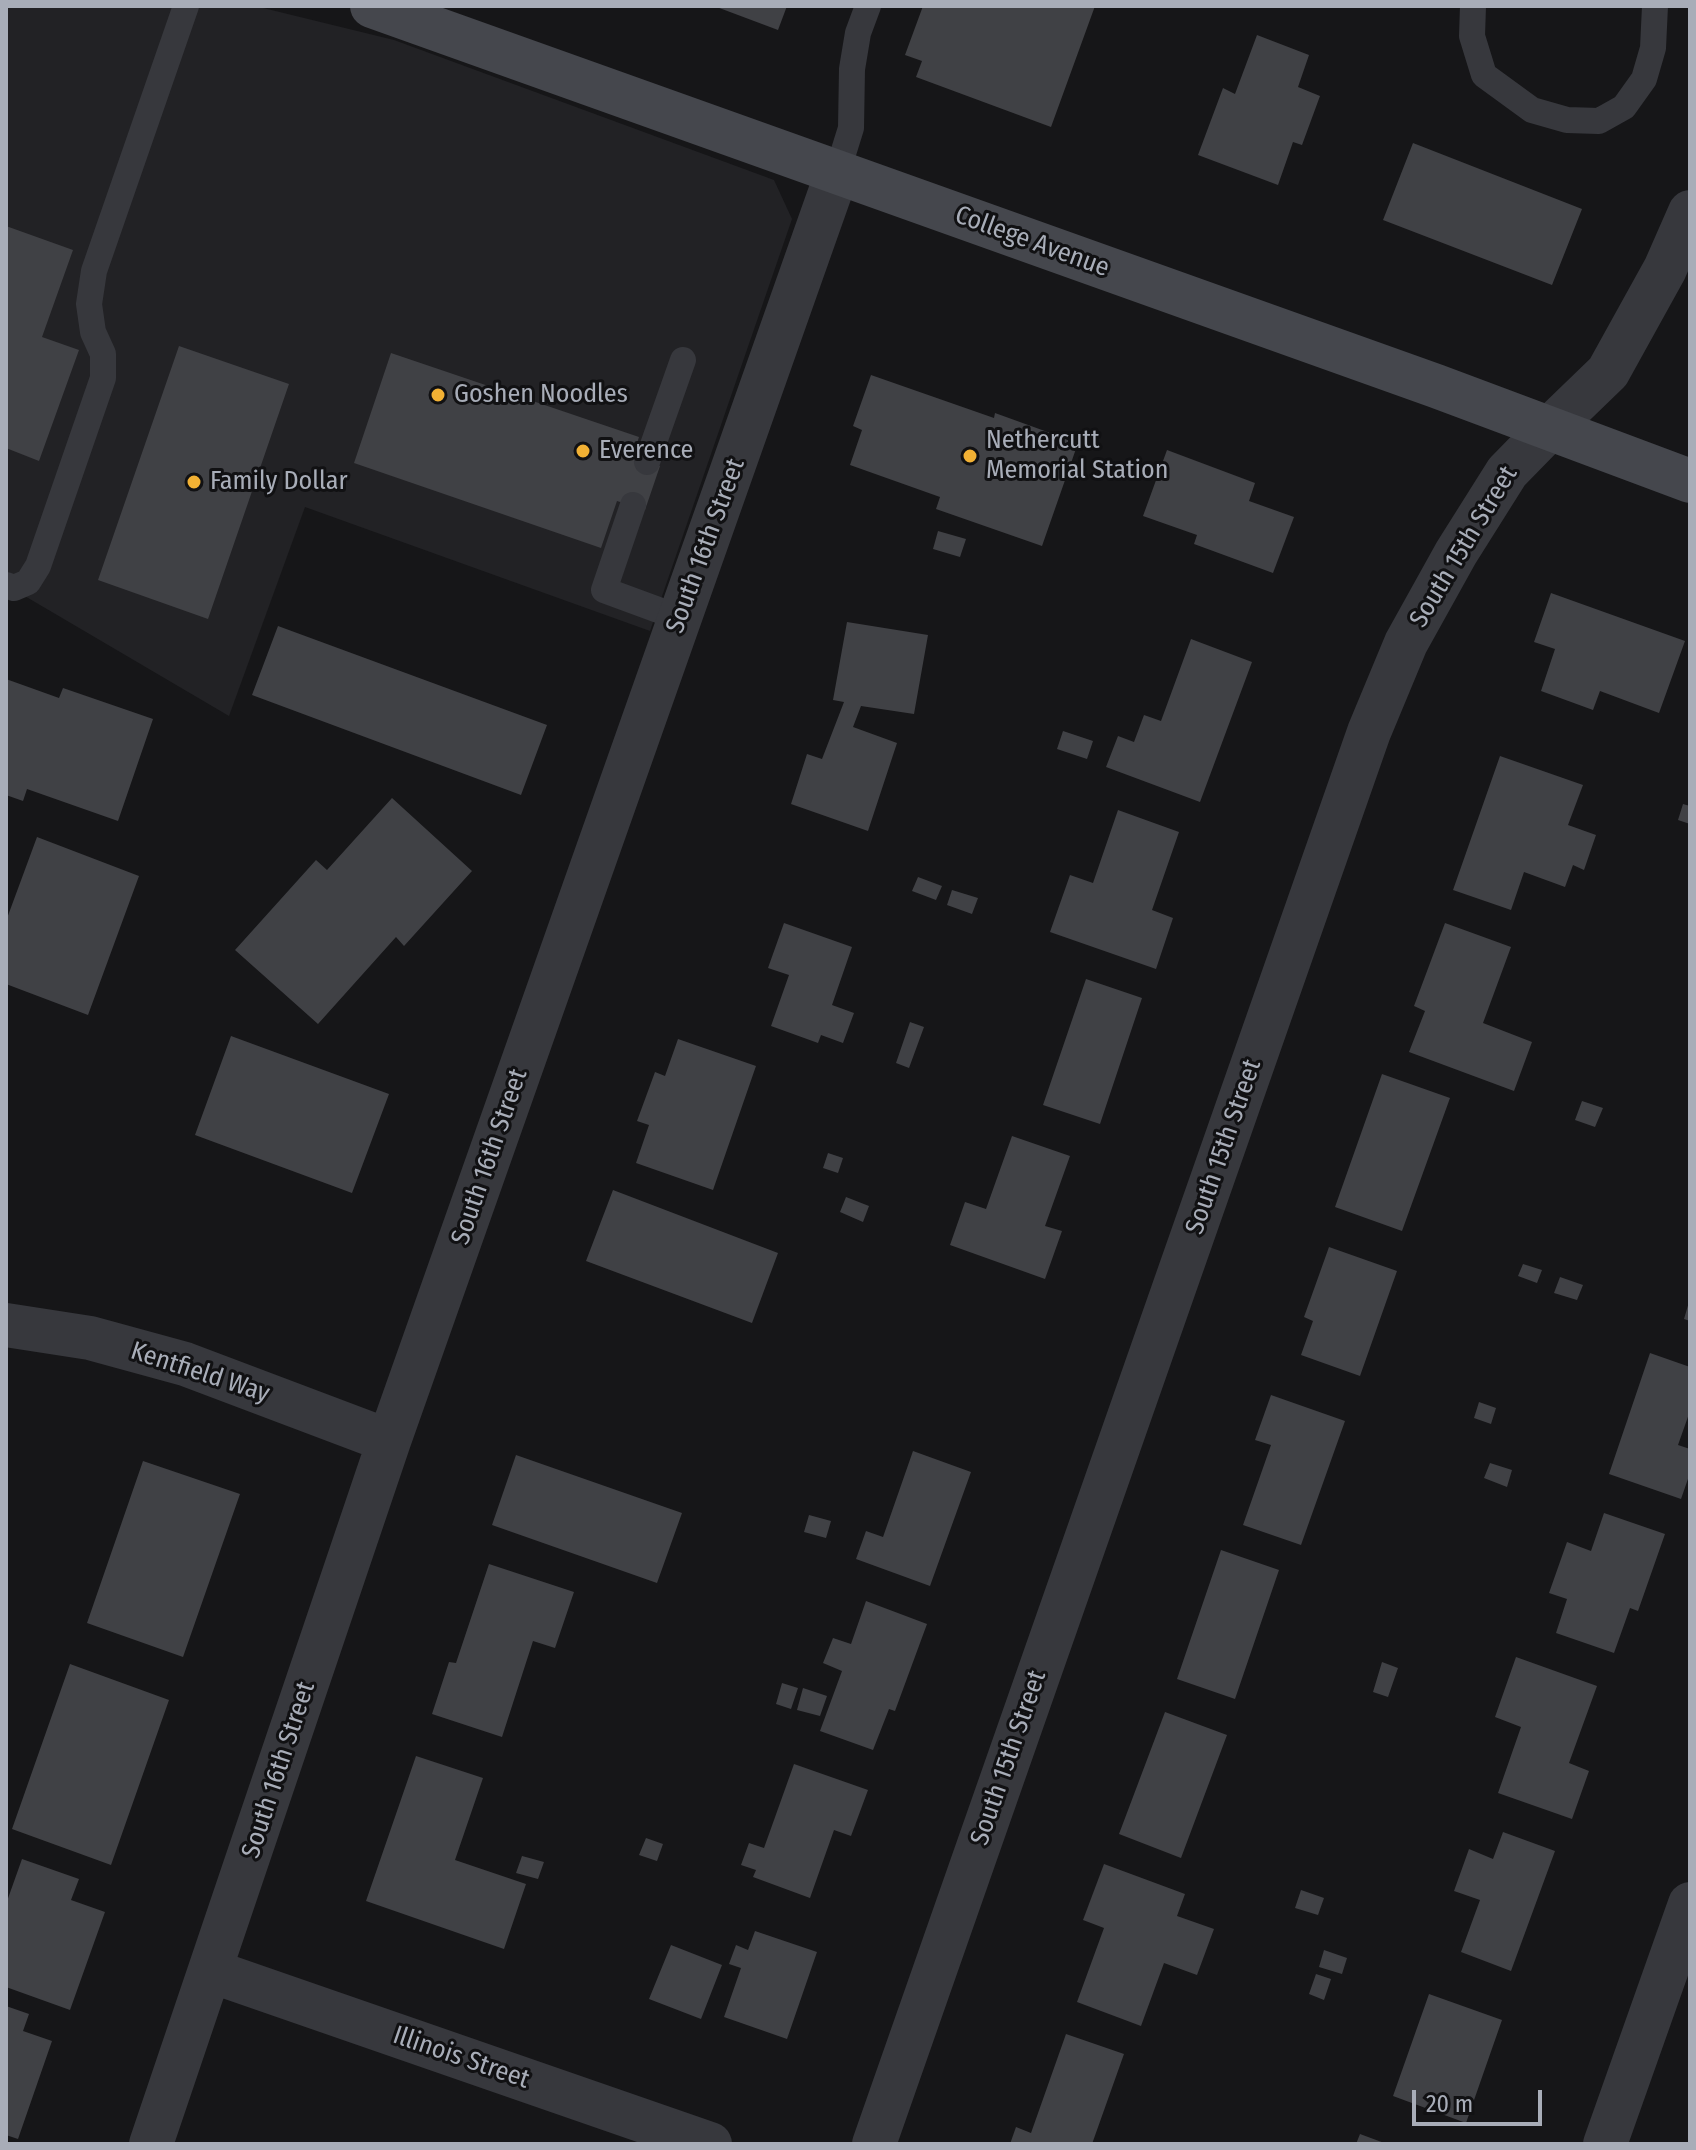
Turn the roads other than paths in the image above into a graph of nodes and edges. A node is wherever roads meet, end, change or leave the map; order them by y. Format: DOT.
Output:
graph roads {
  1 [pos="186,6"];
  2 [pos="372,6"];
  3 [pos="868,6"];
  4 [pos="1473,6"];
  5 [pos="1655,6"];
  6 [pos="837,173"];
  7 [pos="1690,212"];
  8 [pos="683,360"];
  9 [pos="1549,429"];
  10 [pos="647,462"];
  11 [pos="1690,481"];
  12 [pos="633,505"];
  13 [pos="6,585"];
  14 [pos="680,618"];
  15 [pos="6,1325"];
  16 [pos="389,1441"];
  17 [pos="1690,1904"];
  18 [pos="211,1971"];
  19 [pos="151,2144"];
  20 [pos="710,2144"];
  21 [pos="874,2144"];
  22 [pos="1605,2144"];
  1 -- 13 [label="lane"];
  2 -- 6 [label="main road, College Avenue"];
  3 -- 6 [label="lane"];
  4 -- 5 [label="lane"];
  6 -- 9 [label="main road, College Avenue"];
  6 -- 14 [label="street, South 16th Street"];
  7 -- 9 [label="street, South 15th Street"];
  8 -- 10 [label="lane"];
  9 -- 11 [label="main road, College Avenue"];
  9 -- 21 [label="street, South 15th Street"];
  12 -- 14 [label="lane"];
  14 -- 16 [label="street, South 16th Street"];
  15 -- 16 [label="street, Kentfield Way"];
  16 -- 18 [label="street, South 16th Street"];
  17 -- 22 [label="street"];
  18 -- 19 [label="street, South 16th Street"];
  18 -- 20 [label="street, Illinois Street"];
}
